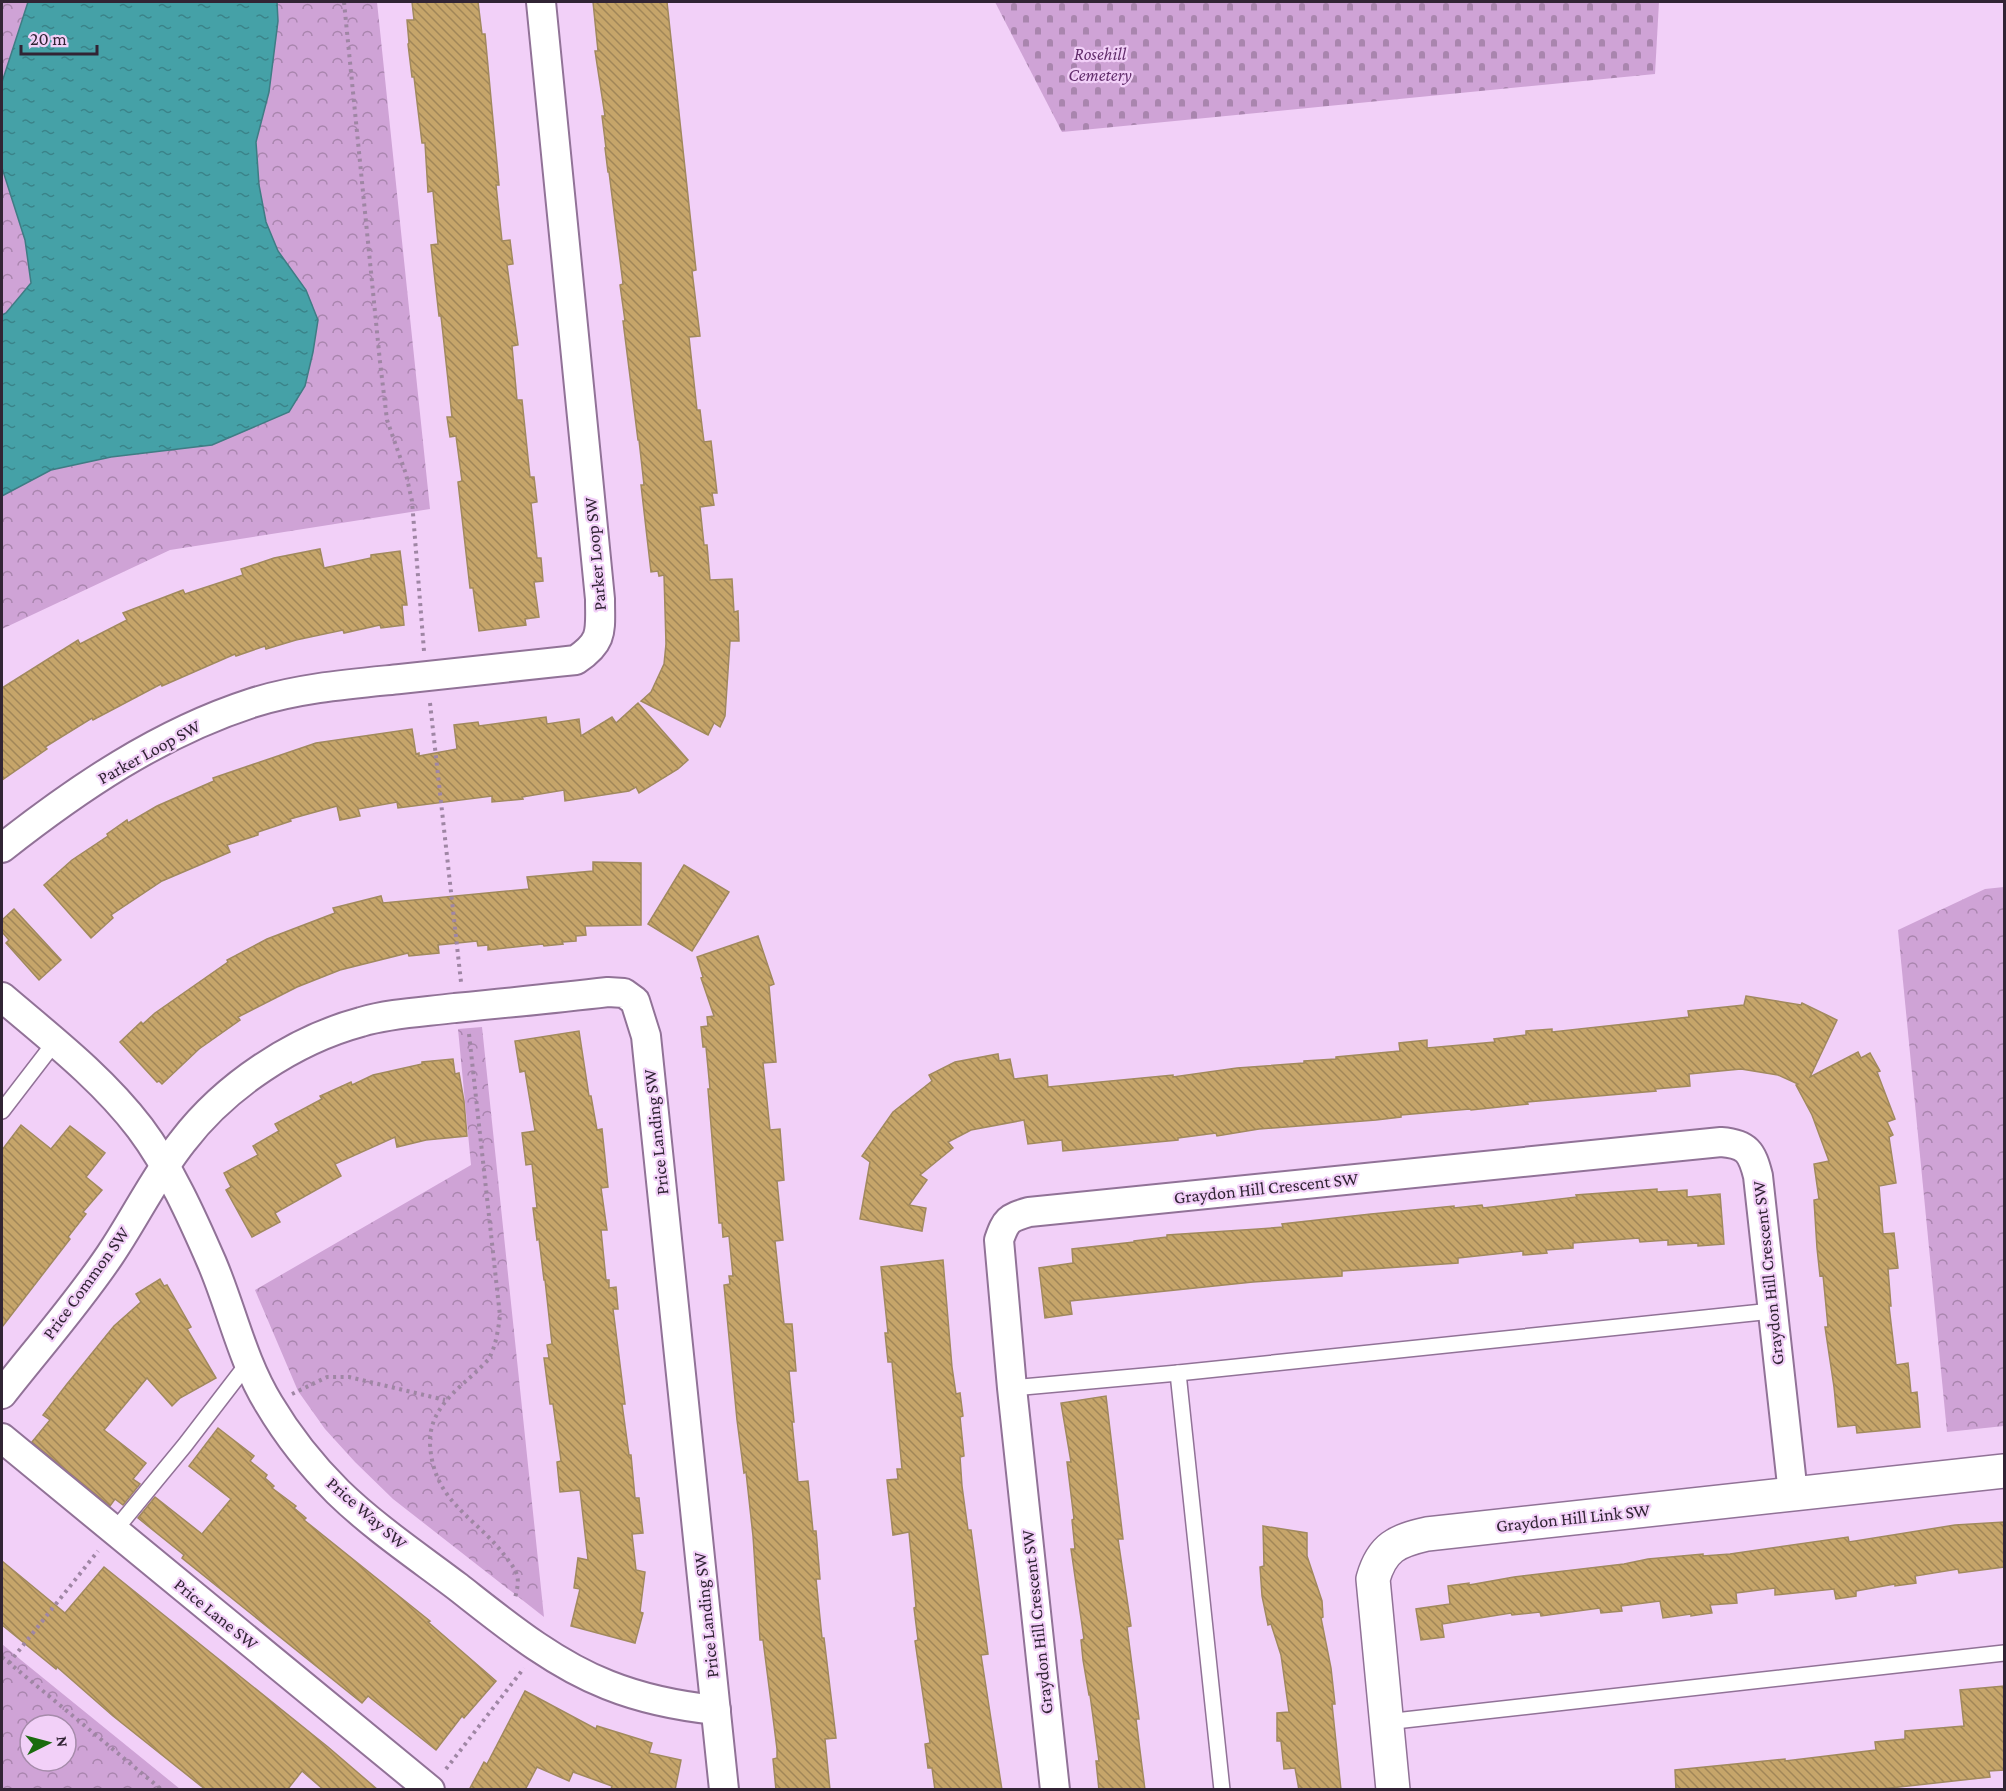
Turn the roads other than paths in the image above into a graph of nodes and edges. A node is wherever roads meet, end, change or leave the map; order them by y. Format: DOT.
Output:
graph roads {
  1 [pos="541,2"];
  2 [pos="2,848"];
  3 [pos="2,997"];
  4 [pos="55,1042"];
  5 [pos="2,1111"];
  6 [pos="164,1166"];
  7 [pos="1772,1311"];
  8 [pos="248,1362"];
  9 [pos="1178,1372"];
  10 [pos="1012,1388"];
  11 [pos="2,1394"];
  12 [pos="2,1438"];
  13 [pos="2004,1471"];
  14 [pos="1793,1494"];
  15 [pos="115,1530"];
  16 [pos="2004,1653"];
  17 [pos="716,1710"];
  18 [pos="1386,1722"];
  19 [pos="435,1783"];
  20 [pos="724,1790"];
  21 [pos="1055,1790"];
  22 [pos="1222,1790"];
  23 [pos="1393,1790"];
  1 -- 2 [label="street, Parker Loop SW"];
  3 -- 4 [label="street, Price Way SW"];
  4 -- 5 [label="lane"];
  4 -- 6 [label="street, Price Way SW"];
  6 -- 8 [label="street, Price Way SW"];
  6 -- 11 [label="street, Price Common SW"];
  6 -- 17 [label="street, Price Landing SW"];
  7 -- 9 [label="lane"];
  7 -- 10 [label="street, Graydon Hill Crescent SW"];
  7 -- 14 [label="street, Graydon Hill Crescent SW"];
  8 -- 15 [label="lane"];
  8 -- 17 [label="street, Price Way SW"];
  9 -- 10 [label="lane"];
  9 -- 22 [label="lane"];
  10 -- 21 [label="street, Graydon Hill Crescent SW"];
  12 -- 15 [label="street, Price Lane SW"];
  13 -- 14 [label="street, Graydon Hill Link SW"];
  14 -- 18 [label="street, Graydon Hill Link SW"];
  15 -- 19 [label="street, Price Lane SW"];
  16 -- 18 [label="lane"];
  17 -- 20 [label="street, Price Landing SW"];
  18 -- 23 [label="street, Graydon Hill Link SW"];
}
